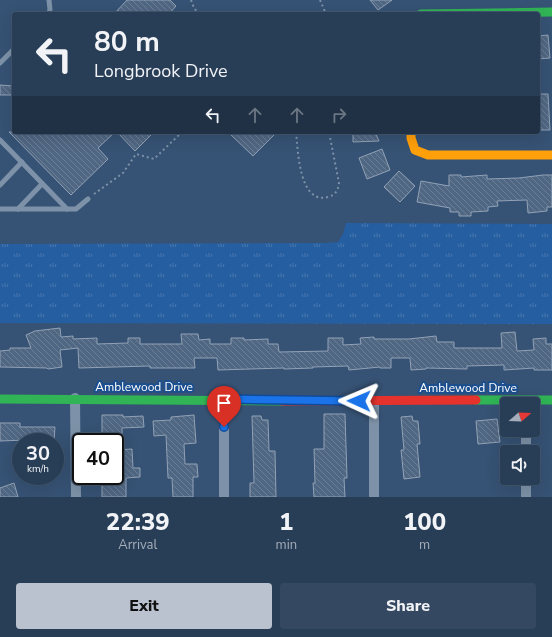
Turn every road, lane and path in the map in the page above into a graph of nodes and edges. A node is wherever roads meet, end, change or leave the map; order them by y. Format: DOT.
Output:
graph roads {
  1 [pos="49,0"];
  2 [pos="191,0"];
  3 [pos="320,0"];
  4 [pos="49,12"];
  5 [pos="197,12"];
  6 [pos="325,12"];
  7 [pos="540,12"];
  8 [pos="552,12"];
  9 [pos="12,51"];
  10 [pos="0,64"];
  11 [pos="180,134"];
  12 [pos="296,134"];
  13 [pos="329,134"];
  14 [pos="411,134"];
  15 [pos="0,140"];
  16 [pos="552,156"];
  17 [pos="22,162"];
  18 [pos="42,184"];
  19 [pos="0,185"];
  20 [pos="88,199"];
  21 [pos="0,209"];
  22 [pos="18,209"];
  23 [pos="67,209"];
  24 [pos="75,398"];
  25 [pos="0,399"];
  26 [pos="224,399"];
  27 [pos="552,400"];
  28 [pos="374,401"];
  29 [pos="540,401"];
  30 [pos="500,402"];
  31 [pos="526,485"];
  32 [pos="76,497"];
  33 [pos="224,497"];
  34 [pos="374,497"];
  35 [pos="526,497"];
  1 -- 4 [label="lane"];
  2 -- 5 [label="path"];
  3 -- 6 [label="path"];
  7 -- 8 [label="street"];
  9 -- 10 [label="lane"];
  11 -- 20 [label="path"];
  12 -- 13 [label="path"];
  14 -- 16 [label="street"];
  15 -- 17 [label="lane"];
  17 -- 18 [label="lane"];
  17 -- 19 [label="lane"];
  18 -- 22 [label="lane"];
  18 -- 23 [label="lane"];
  20 -- 23 [label="lane"];
  21 -- 22 [label="lane"];
  22 -- 23 [label="lane"];
  24 -- 25 [label="street, Amblewood Drive"];
  24 -- 26 [label="street, Amblewood Drive"];
  24 -- 32 [label="street"];
  26 -- 28 [label="street, Amblewood Drive"];
  26 -- 33 [label="street"];
  27 -- 29 [label="street, Amblewood Drive"];
  28 -- 30 [label="street, Amblewood Drive"];
  28 -- 34 [label="street"];
  31 -- 35 [label="street"];
}
